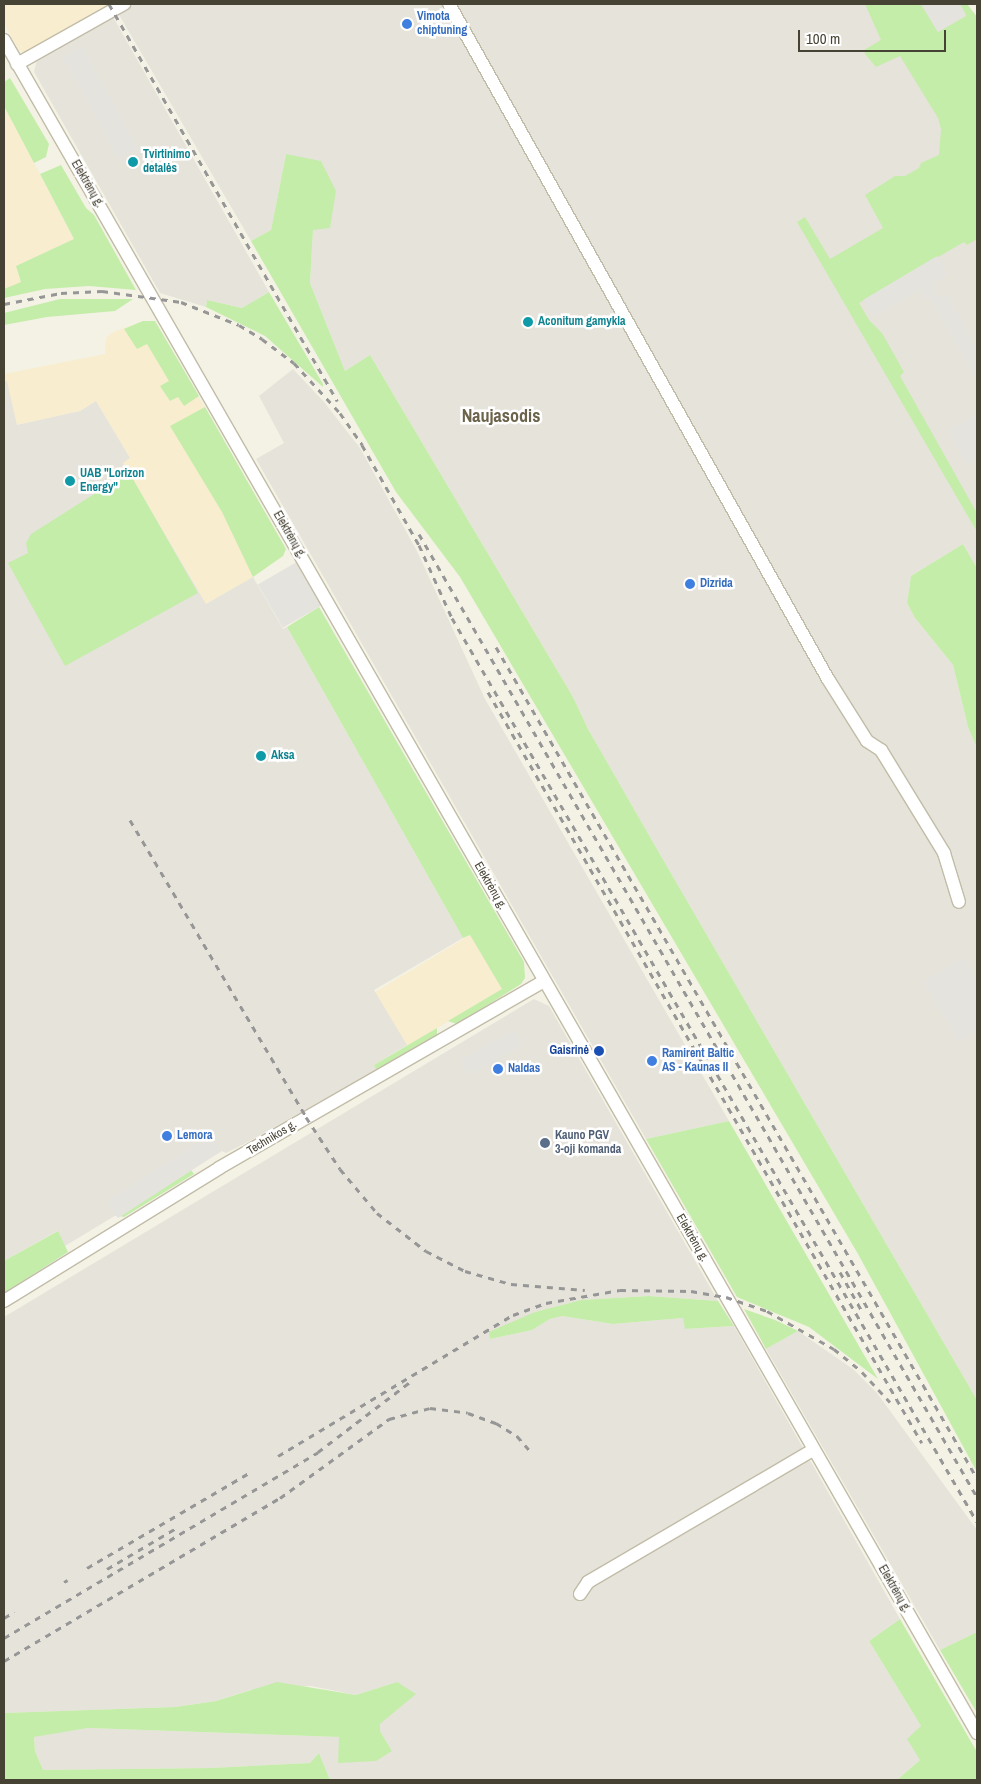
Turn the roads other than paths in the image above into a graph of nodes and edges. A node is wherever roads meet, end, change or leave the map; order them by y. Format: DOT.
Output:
graph roads {
  1 [pos="124,4"];
  2 [pos="449,4"];
  3 [pos="4,40"];
  4 [pos="18,64"];
  5 [pos="959,902"];
  6 [pos="544,981"];
  7 [pos="4,1301"];
  8 [pos="813,1450"];
  9 [pos="580,1594"];
  10 [pos="977,1732"];
  1 -- 4 [label="street"];
  2 -- 5 [label="street"];
  3 -- 4 [label="street, Elektrėnų g."];
  4 -- 6 [label="street, Elektrėnų g."];
  6 -- 7 [label="street, Technikos g."];
  6 -- 8 [label="street, Elektrėnų g."];
  8 -- 9 [label="street"];
  8 -- 10 [label="street, Elektrėnų g."];
}
